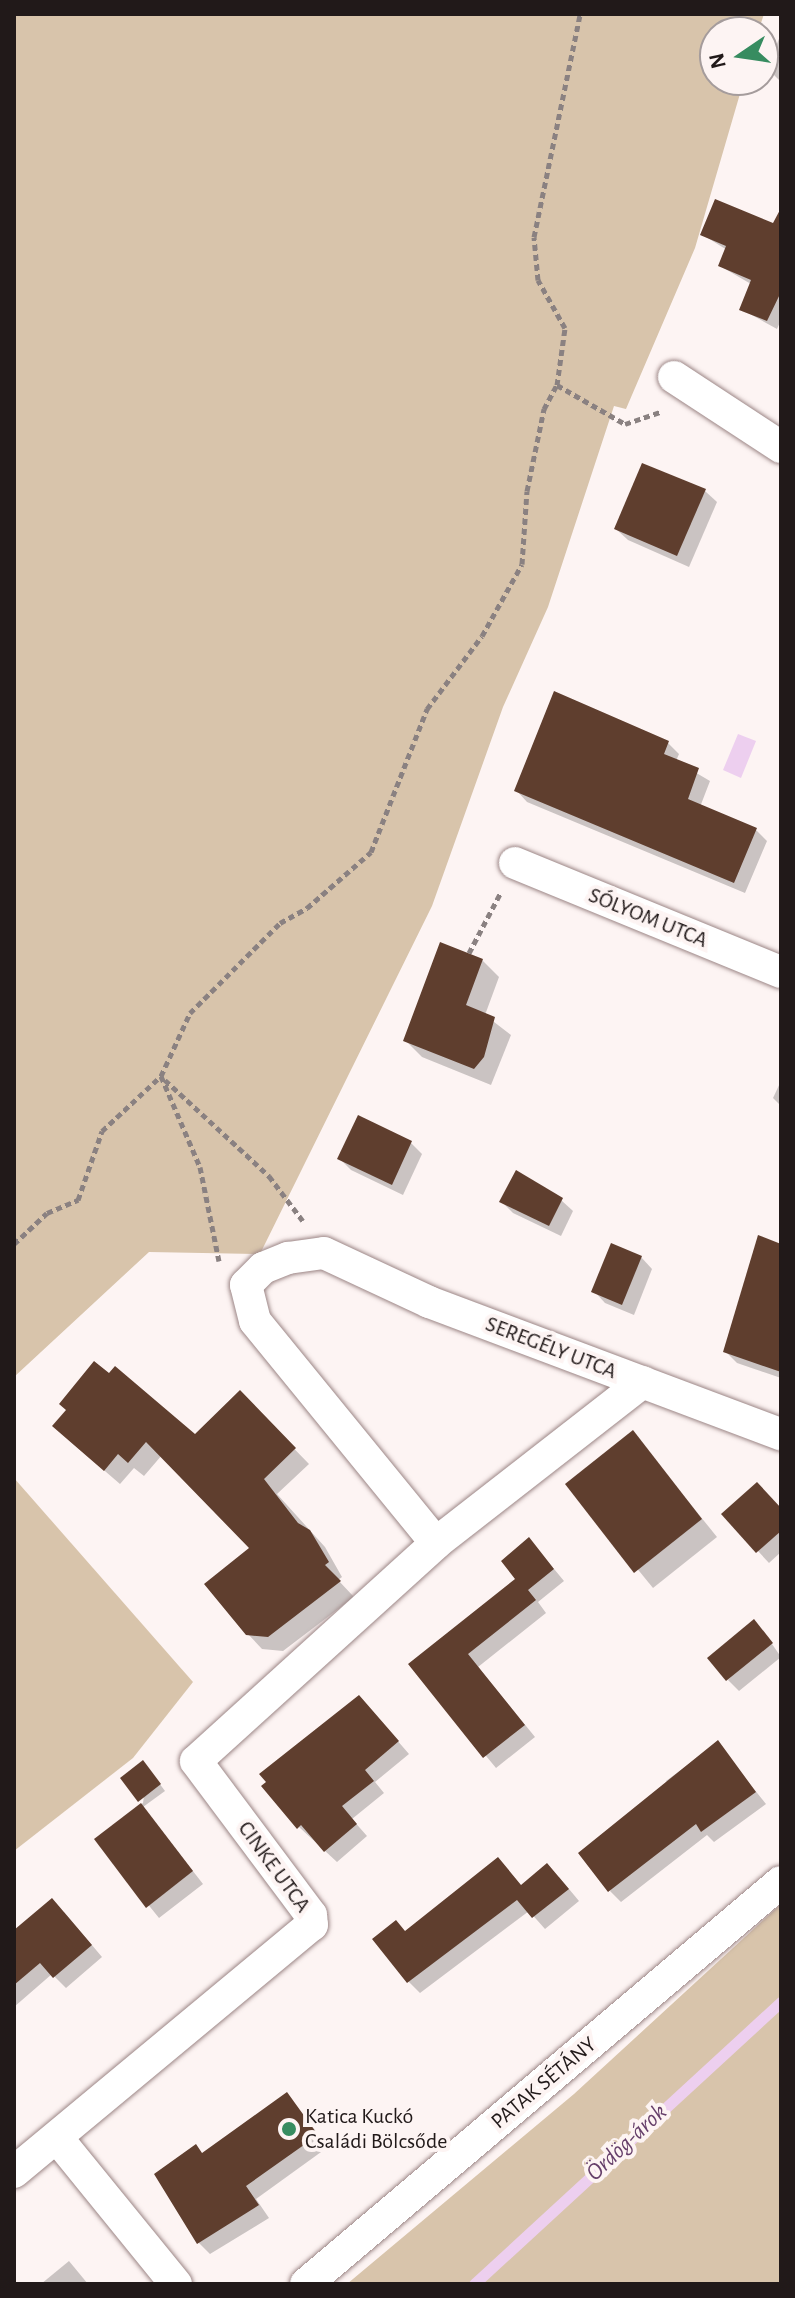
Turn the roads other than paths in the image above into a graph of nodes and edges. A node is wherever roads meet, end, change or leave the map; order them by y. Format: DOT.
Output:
graph roads {
  1 [pos="674,377"];
  2 [pos="781,447"];
  3 [pos="515,863"];
  4 [pos="781,972"];
  5 [pos="643,1382"];
  6 [pos="781,1434"];
  7 [pos="436,1543"];
  8 [pos="781,1882"];
  9 [pos="58,2139"];
  10 [pos="14,2172"];
  11 [pos="176,2284"];
  12 [pos="306,2284"];
  1 -- 2 [label="street"];
  3 -- 4 [label="street, SÓLYOM UTCA"];
  5 -- 6 [label="street, SEREGÉLY UTCA"];
  5 -- 7 [label="street, CINKE UTCA"];
  5 -- 7 [label="street, SEREGÉLY UTCA"];
  7 -- 9 [label="street, CINKE UTCA"];
  8 -- 12 [label="street, PATAK SÉTÁNY"];
  9 -- 10 [label="street, CINKE UTCA"];
  9 -- 11 [label="street"];
}
